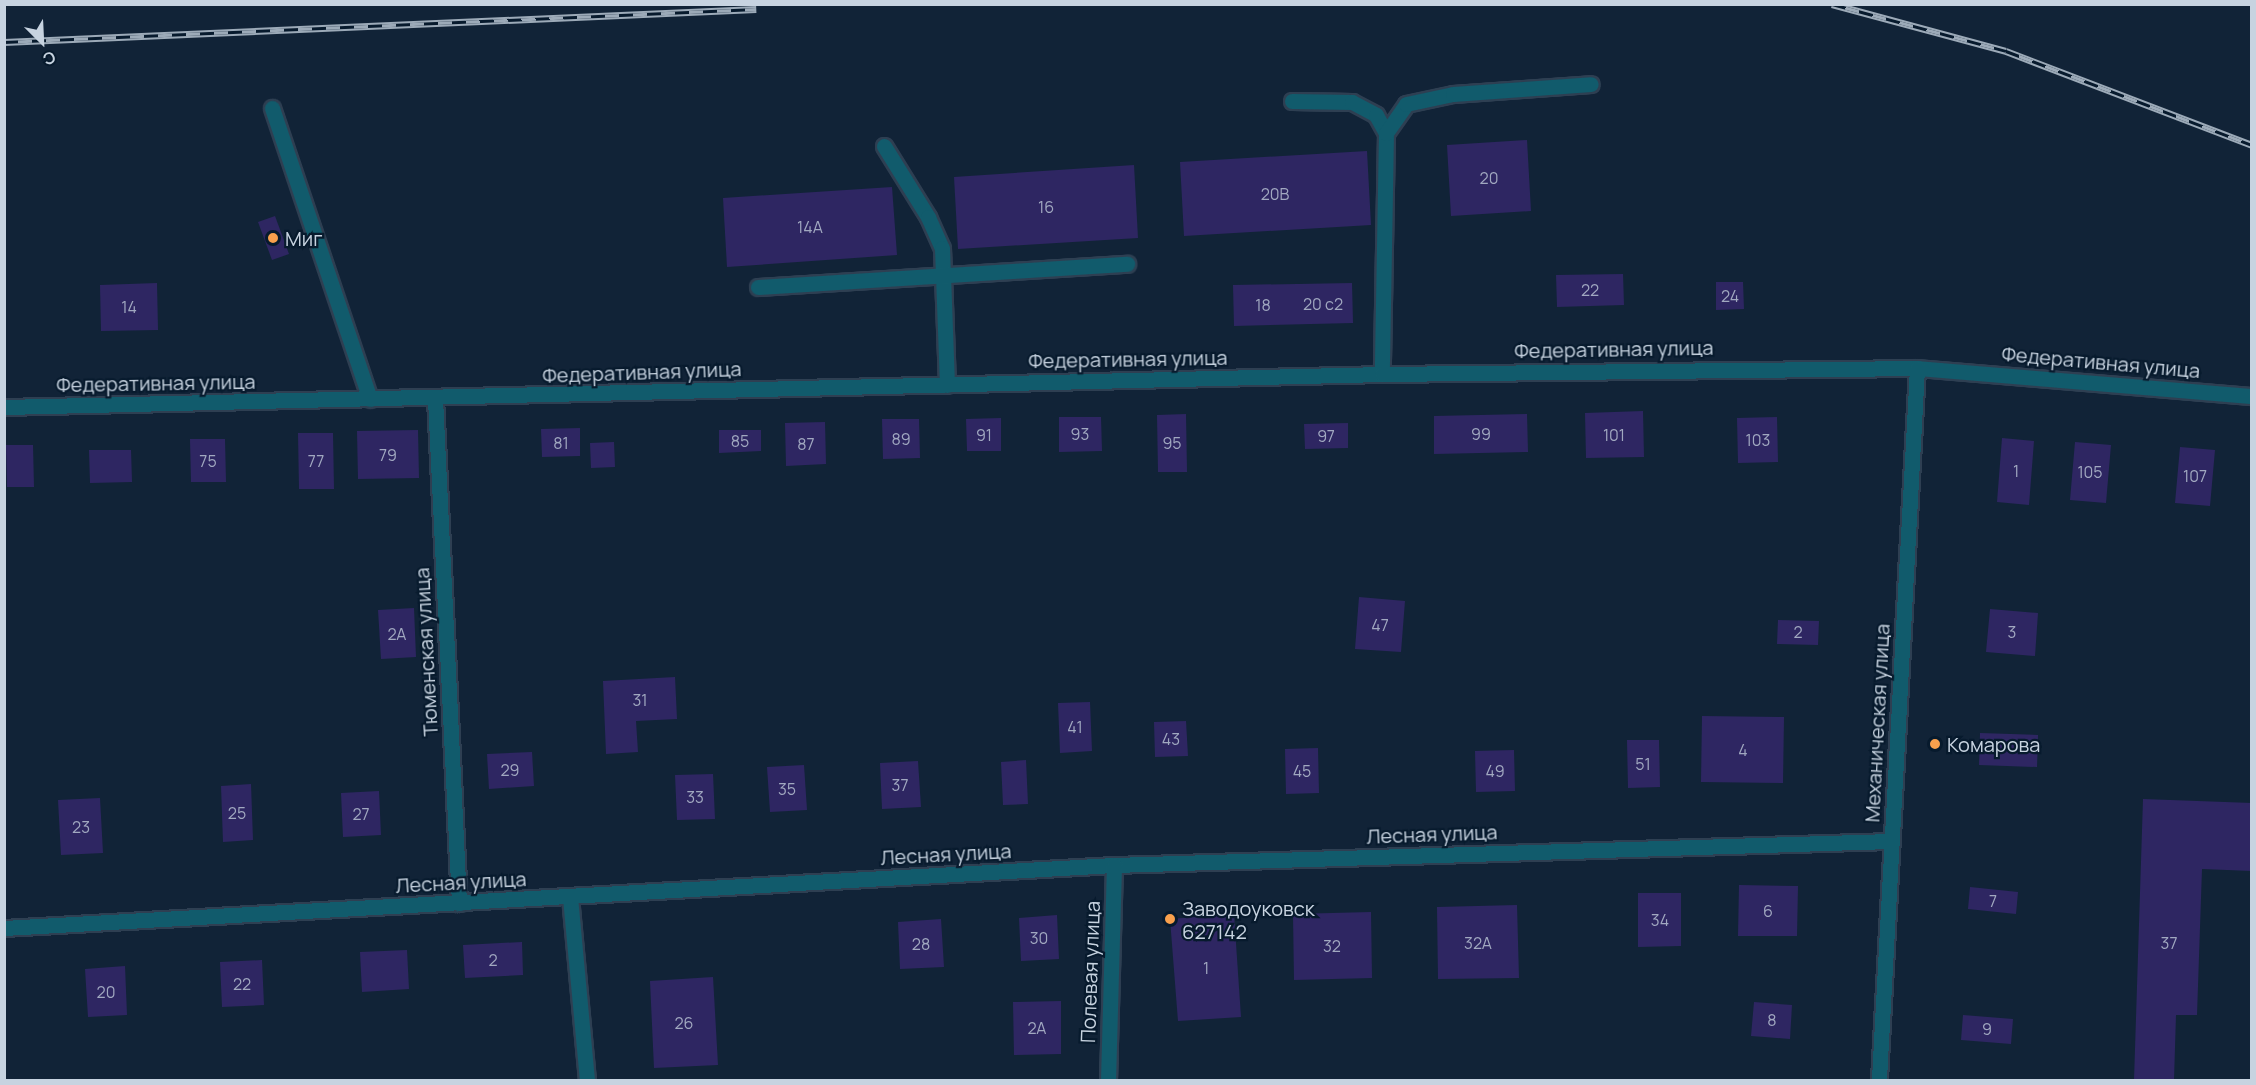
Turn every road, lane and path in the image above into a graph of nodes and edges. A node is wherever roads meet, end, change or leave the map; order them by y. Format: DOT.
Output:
graph roads {
  1 [pos="1591,84"];
  2 [pos="1292,101"];
  3 [pos="272,108"];
  4 [pos="1386,133"];
  5 [pos="884,147"];
  6 [pos="1127,264"];
  7 [pos="943,275"];
  8 [pos="758,287"];
  9 [pos="1917,368"];
  10 [pos="1382,374"];
  11 [pos="947,385"];
  12 [pos="2252,396"];
  13 [pos="435,398"];
  14 [pos="370,399"];
  15 [pos="4,407"];
  16 [pos="1891,841"];
  17 [pos="1114,865"];
  18 [pos="570,897"];
  19 [pos="459,903"];
  20 [pos="4,928"];
  21 [pos="587,1080"];
  22 [pos="1108,1080"];
  23 [pos="1879,1080"];
  1 -- 4 [label="street"];
  2 -- 4 [label="street"];
  3 -- 14 [label="street"];
  4 -- 10 [label="street"];
  5 -- 7 [label="street"];
  6 -- 7 [label="street"];
  7 -- 8 [label="street"];
  7 -- 11 [label="street"];
  9 -- 10 [label="street, Федеративная улица"];
  9 -- 12 [label="street, Федеративная улица"];
  9 -- 16 [label="street, Механическая улица"];
  10 -- 11 [label="street, Федеративная улица"];
  11 -- 13 [label="street, Федеративная улица"];
  13 -- 14 [label="street, Федеративная улица"];
  13 -- 19 [label="street, Тюменская улица"];
  14 -- 15 [label="street, Федеративная улица"];
  16 -- 17 [label="street, Лесная улица"];
  16 -- 23 [label="street, Механическая улица"];
  17 -- 18 [label="street, Лесная улица"];
  17 -- 22 [label="street, Полевая улица"];
  18 -- 19 [label="street, Лесная улица"];
  18 -- 21 [label="street"];
  19 -- 20 [label="street, Лесная улица"];
}
